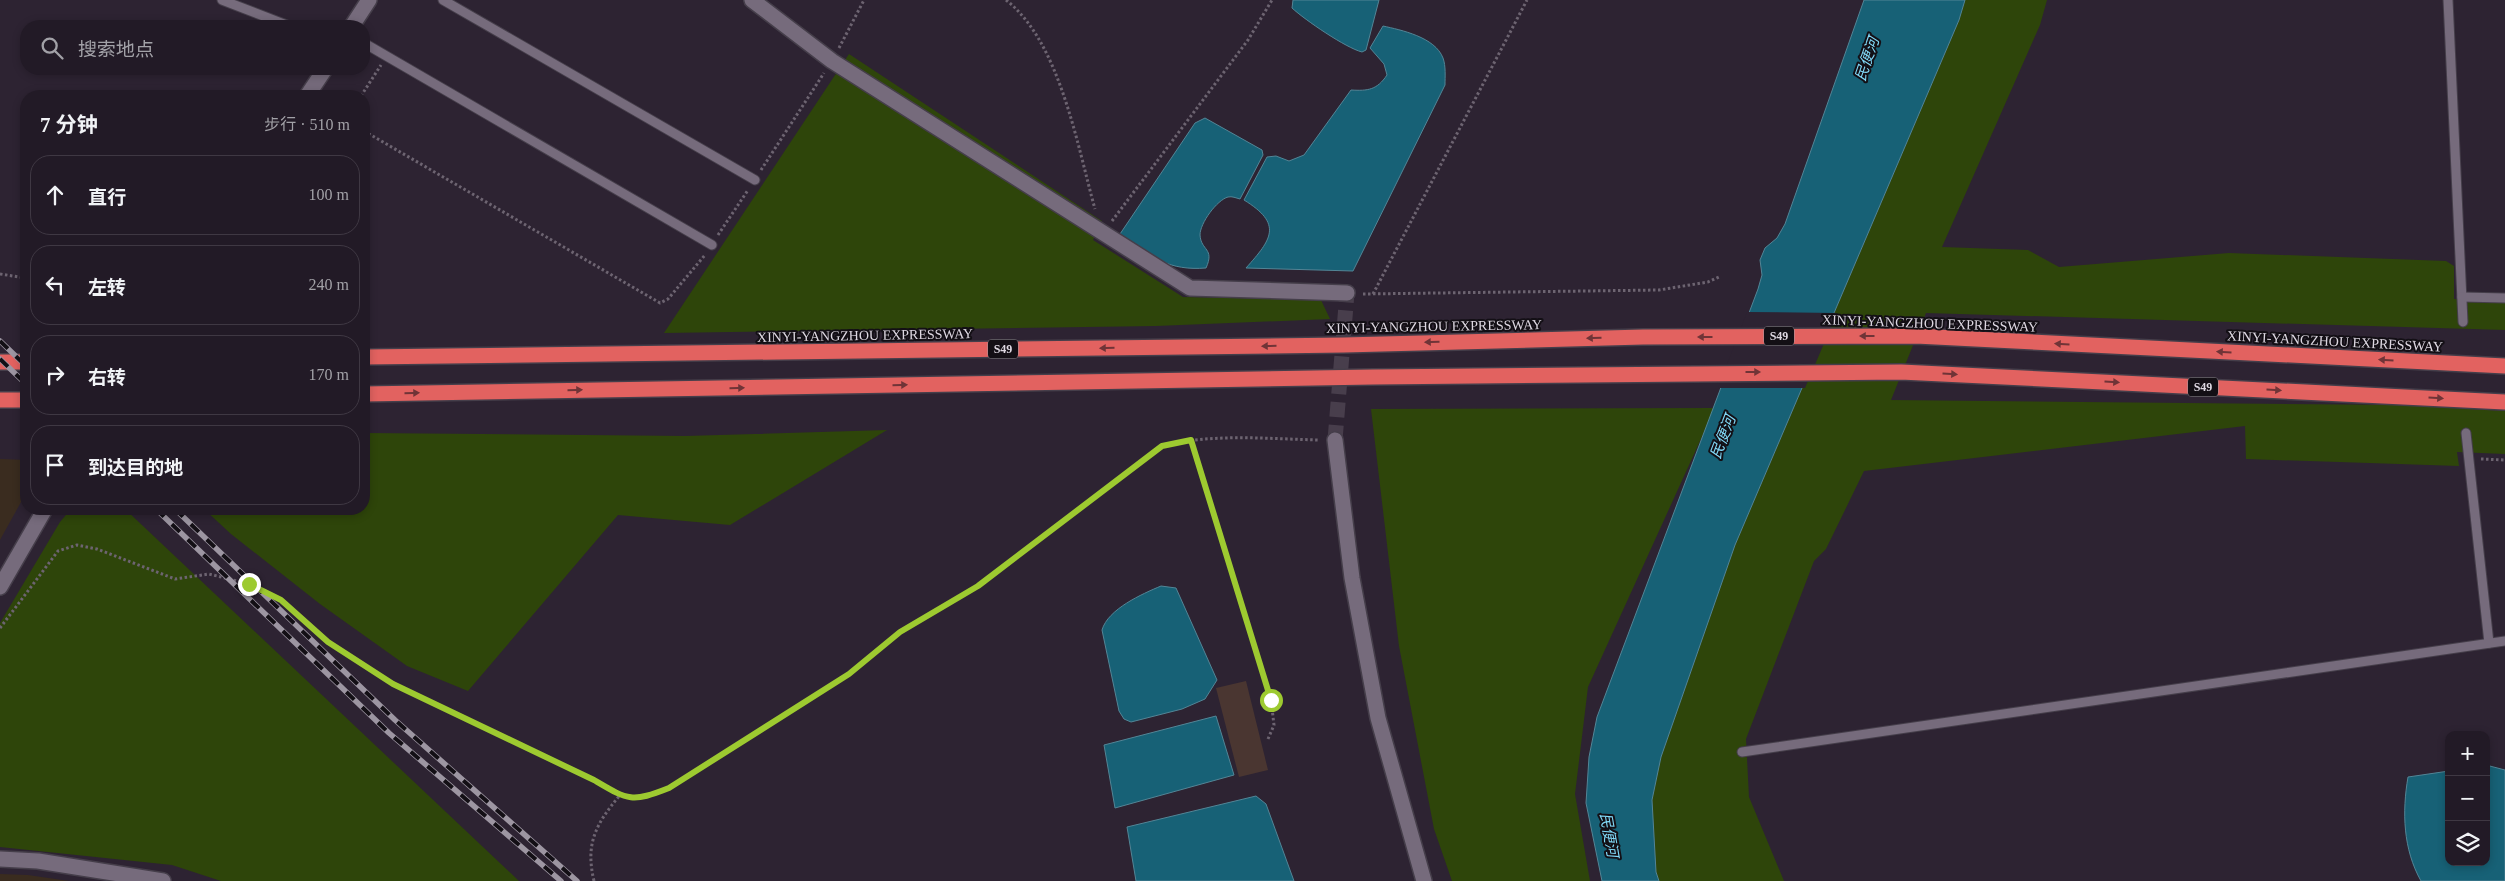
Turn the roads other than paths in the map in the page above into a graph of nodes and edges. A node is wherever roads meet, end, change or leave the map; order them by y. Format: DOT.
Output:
graph roads {
  1 [pos="222,0"];
  2 [pos="369,0"];
  3 [pos="443,0"];
  4 [pos="752,0"];
  5 [pos="2448,0"];
  6 [pos="274,20"];
  7 [pos="356,20"];
  8 [pos="370,47"];
  9 [pos="321,75"];
  10 [pos="311,90"];
  11 [pos="754,180"];
  12 [pos="712,245"];
  13 [pos="1347,293"];
  14 [pos="2462,297"];
  15 [pos="2505,298"];
  16 [pos="2463,322"];
  17 [pos="370,357"];
  18 [pos="0,362"];
  19 [pos="20,362"];
  20 [pos="2505,366"];
  21 [pos="370,394"];
  22 [pos="0,400"];
  23 [pos="20,400"];
  24 [pos="2505,402"];
  25 [pos="2466,432"];
  26 [pos="1335,440"];
  27 [pos="42,515"];
  28 [pos="0,587"];
  29 [pos="2505,641"];
  30 [pos="2489,643"];
  31 [pos="1742,752"];
  32 [pos="0,859"];
  33 [pos="163,881"];
  34 [pos="1424,881"];
  1 -- 6 [label="lane"];
  2 -- 7 [label="street"];
  3 -- 11 [label="lane"];
  4 -- 13 [label="street"];
  5 -- 14 [label="lane"];
  8 -- 12 [label="lane"];
  9 -- 10 [label="street"];
  14 -- 15 [label="lane"];
  14 -- 16 [label="lane"];
  20 -- 17 [label="highway, XINYI-YANGZHOU EXPRESSWAY / S49, one-way"];
  18 -- 19 [label="highway"];
  21 -- 24 [label="highway, S49, one-way"];
  22 -- 23 [label="highway"];
  25 -- 30 [label="lane"];
  26 -- 34 [label="street"];
  27 -- 28 [label="street"];
  29 -- 30 [label="lane"];
  30 -- 31 [label="lane"];
  32 -- 33 [label="street"];
}
